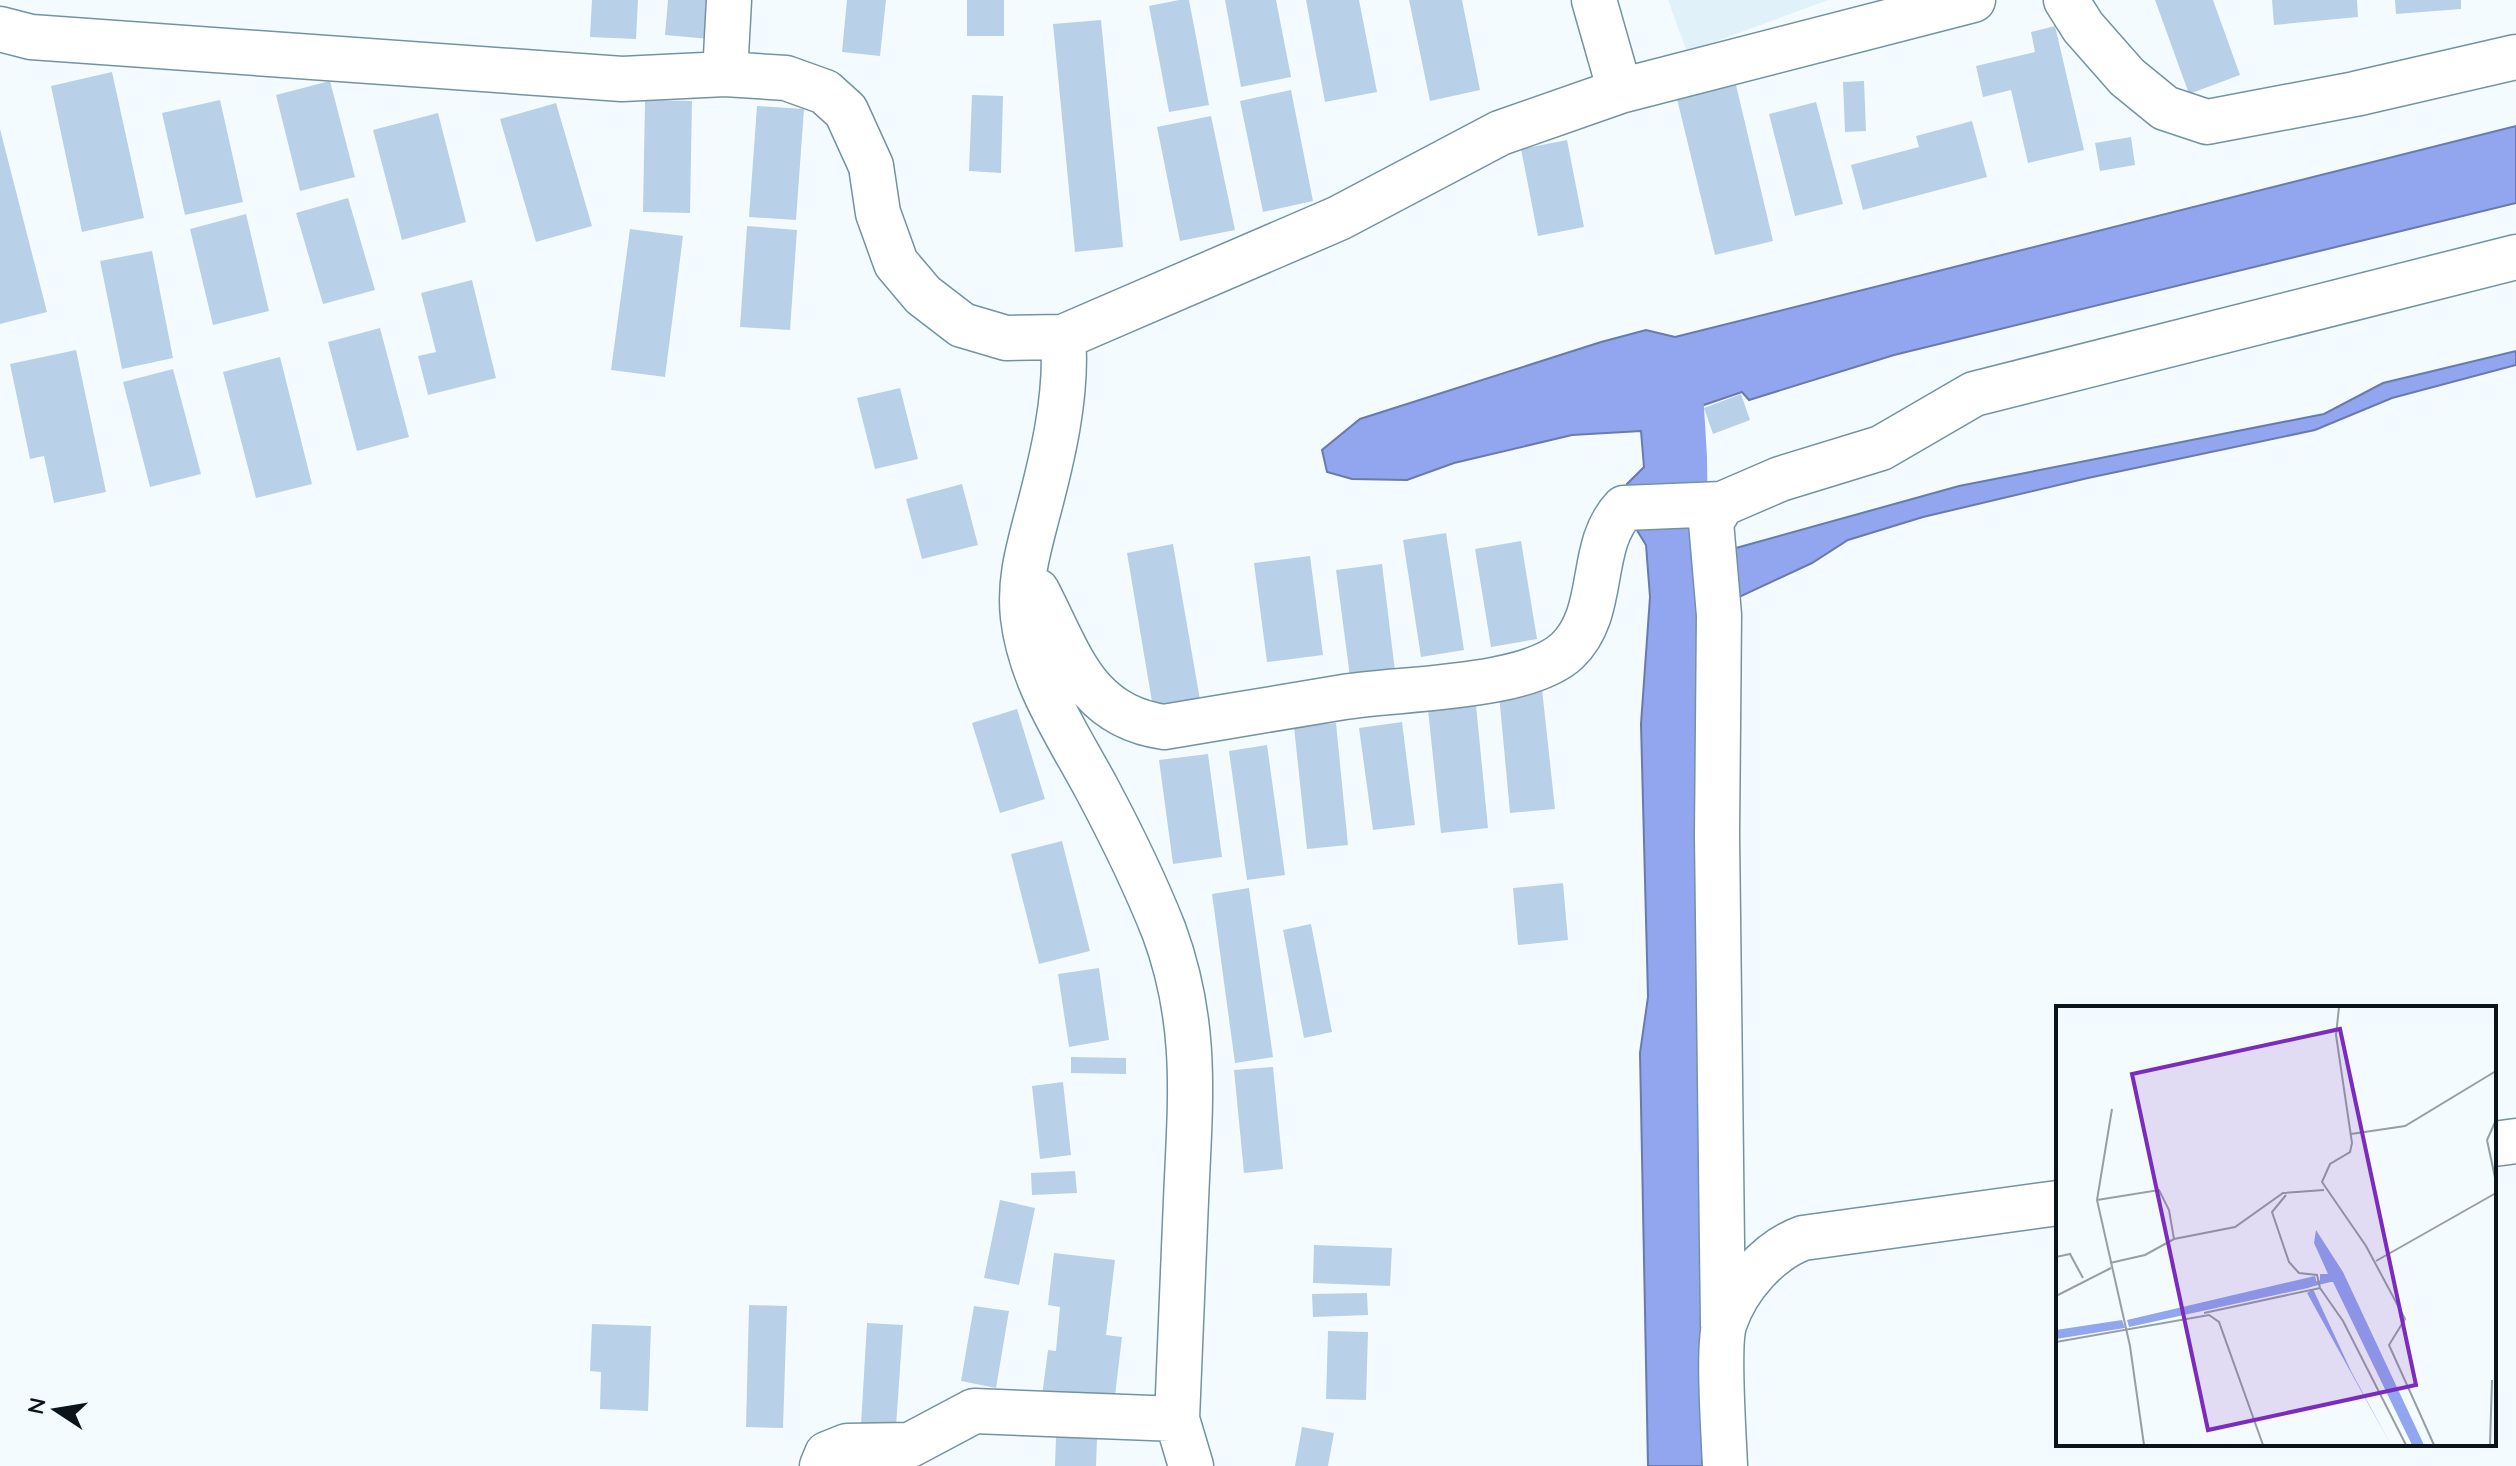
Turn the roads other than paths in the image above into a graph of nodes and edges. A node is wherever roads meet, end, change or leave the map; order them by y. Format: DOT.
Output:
graph roads {
  1 [pos="729,0"];
  2 [pos="1594,0"];
  3 [pos="1973,0"];
  4 [pos="2066,0"];
  5 [pos="0,29"];
  6 [pos="2516,57"];
  7 [pos="725,74"];
  8 [pos="1620,91"];
  9 [pos="2516,257"];
  10 [pos="1063,337"];
  11 [pos="1709,504"];
  12 [pos="1022,586"];
  13 [pos="2516,1141"];
  14 [pos="2496,1144"];
  15 [pos="2056,1203"];
  16 [pos="1723,1325"];
  17 [pos="1177,1419"];
  18 [pos="822,1466"];
  19 [pos="1191,1466"];
  20 [pos="1725,1466"];
  1 -- 7 [label="street"];
  2 -- 8 [label="street"];
  3 -- 8 [label="street"];
  4 -- 6 [label="street"];
  5 -- 7 [label="street"];
  7 -- 10 [label="street"];
  8 -- 10 [label="street"];
  9 -- 11 [label="street"];
  10 -- 12 [label="street"];
  11 -- 12 [label="street"];
  11 -- 16 [label="street"];
  12 -- 17 [label="street"];
  13 -- 14 [label="street"];
  15 -- 16 [label="street"];
  16 -- 20 [label="street"];
  17 -- 18 [label="street"];
  17 -- 19 [label="street"];
}
